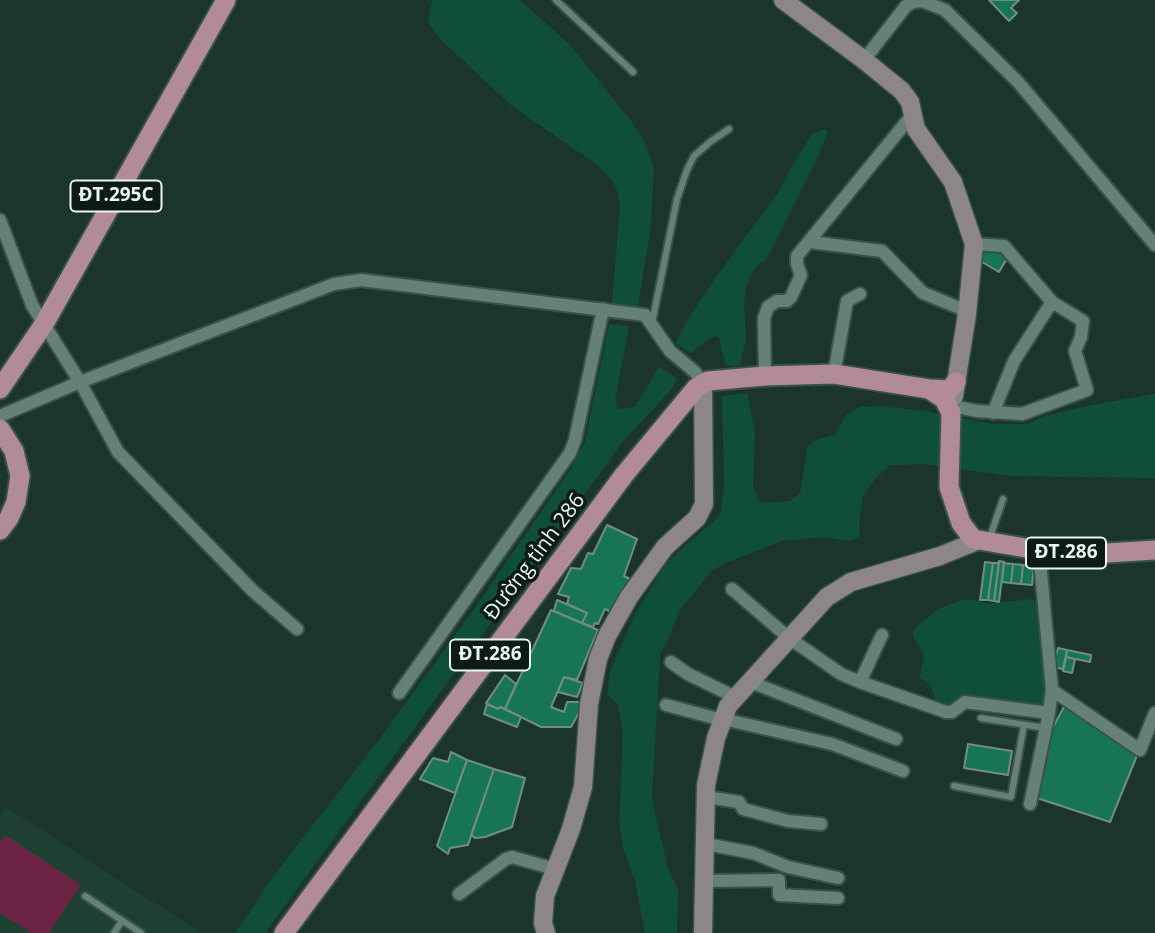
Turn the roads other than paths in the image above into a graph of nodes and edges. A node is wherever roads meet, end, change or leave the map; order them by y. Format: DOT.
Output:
graph roads {
  1 [pos="226,0"];
  2 [pos="556,0"];
  3 [pos="783,0"];
  4 [pos="864,60"];
  5 [pos="633,72"];
  6 [pos="912,115"];
  7 [pos="729,129"];
  8 [pos="0,220"];
  9 [pos="810,242"];
  10 [pos="974,244"];
  11 [pos="1155,245"];
  12 [pos="860,294"];
  13 [pos="1052,302"];
  14 [pos="606,310"];
  15 [pos="967,311"];
  16 [pos="44,324"];
  17 [pos="651,324"];
  18 [pos="834,374"];
  19 [pos="765,376"];
  20 [pos="956,382"];
  21 [pos="80,383"];
  22 [pos="703,383"];
  23 [pos="0,389"];
  24 [pos="929,389"];
  25 [pos="952,410"];
  26 [pos="993,413"];
  27 [pos="0,416"];
  28 [pos="0,429"];
  29 [pos="1003,499"];
  30 [pos="0,530"];
  31 [pos="983,542"];
  32 [pos="1155,550"];
  33 [pos="1039,551"];
  34 [pos="732,589"];
  35 [pos="298,629"];
  36 [pos="882,635"];
  37 [pos="789,638"];
  38 [pos="671,662"];
  39 [pos="748,681"];
  40 [pos="860,682"];
  41 [pos="1052,690"];
  42 [pos="400,693"];
  43 [pos="735,696"];
  44 [pos="666,705"];
  45 [pos="1049,713"];
  46 [pos="1155,713"];
  47 [pos="981,718"];
  48 [pos="723,719"];
  49 [pos="1024,725"];
  50 [pos="1046,728"];
  51 [pos="897,739"];
  52 [pos="903,771"];
  53 [pos="954,786"];
  54 [pos="706,797"];
  55 [pos="1030,804"];
  56 [pos="821,824"];
  57 [pos="706,844"];
  58 [pos="555,869"];
  59 [pos="838,878"];
  60 [pos="705,881"];
  61 [pos="459,894"];
  62 [pos="85,896"];
  63 [pos="838,898"];
  64 [pos="122,921"];
  65 [pos="114,933"];
  66 [pos="141,933"];
  67 [pos="284,933"];
  68 [pos="546,933"];
  69 [pos="703,933"];
  1 -- 16 [label="main road, ĐT.295C"];
  2 -- 5 [label="lane"];
  3 -- 4 [label="street"];
  4 -- 6 [label="street"];
  4 -- 11 [label="street"];
  6 -- 9 [label="street"];
  6 -- 10 [label="street"];
  7 -- 17 [label="lane"];
  8 -- 16 [label="street"];
  9 -- 15 [label="street"];
  9 -- 19 [label="street"];
  10 -- 13 [label="street"];
  10 -- 15 [label="street"];
  12 -- 18 [label="street"];
  13 -- 26 [label="street"];
  13 -- 26 [label="street"];
  14 -- 17 [label="street"];
  14 -- 21 [label="street"];
  14 -- 42 [label="street"];
  15 -- 20 [label="street"];
  16 -- 21 [label="street"];
  16 -- 23 [label="main road, ĐT.295C"];
  17 -- 22 [label="street"];
  18 -- 19 [label="main road"];
  18 -- 24 [label="main road"];
  19 -- 22 [label="main road"];
  20 -- 24 [label="main road"];
  20 -- 25 [label="street"];
  21 -- 27 [label="street"];
  21 -- 35 [label="street"];
  22 -- 58 [label="street"];
  22 -- 67 [label="main road, Đường tỉnh 286 / ĐT.286"];
  24 -- 25 [label="main road"];
  25 -- 26 [label="street"];
  25 -- 31 [label="main road"];
  28 -- 30 [label="main road"];
  29 -- 31 [label="lane"];
  31 -- 33 [label="main road, ĐT.286"];
  31 -- 37 [label="street"];
  32 -- 33 [label="main road, ĐT.286"];
  33 -- 41 [label="street"];
  34 -- 37 [label="street"];
  36 -- 40 [label="street"];
  37 -- 39 [label="street"];
  37 -- 40 [label="street"];
  38 -- 43 [label="street"];
  39 -- 43 [label="street"];
  39 -- 51 [label="street"];
  40 -- 45 [label="street"];
  41 -- 45 [label="street"];
  41 -- 46 [label="street"];
  43 -- 48 [label="street"];
  44 -- 48 [label="street"];
  45 -- 50 [label="street"];
  47 -- 49 [label="lane"];
  48 -- 52 [label="street"];
  48 -- 54 [label="street"];
  49 -- 50 [label="lane"];
  49 -- 53 [label="lane"];
  50 -- 55 [label="street"];
  54 -- 56 [label="street"];
  54 -- 57 [label="street"];
  57 -- 59 [label="street"];
  57 -- 60 [label="street"];
  58 -- 61 [label="street"];
  58 -- 68 [label="street"];
  60 -- 63 [label="street"];
  60 -- 69 [label="street"];
  62 -- 64 [label="lane"];
  64 -- 65 [label="lane"];
  64 -- 66 [label="lane"];
}
